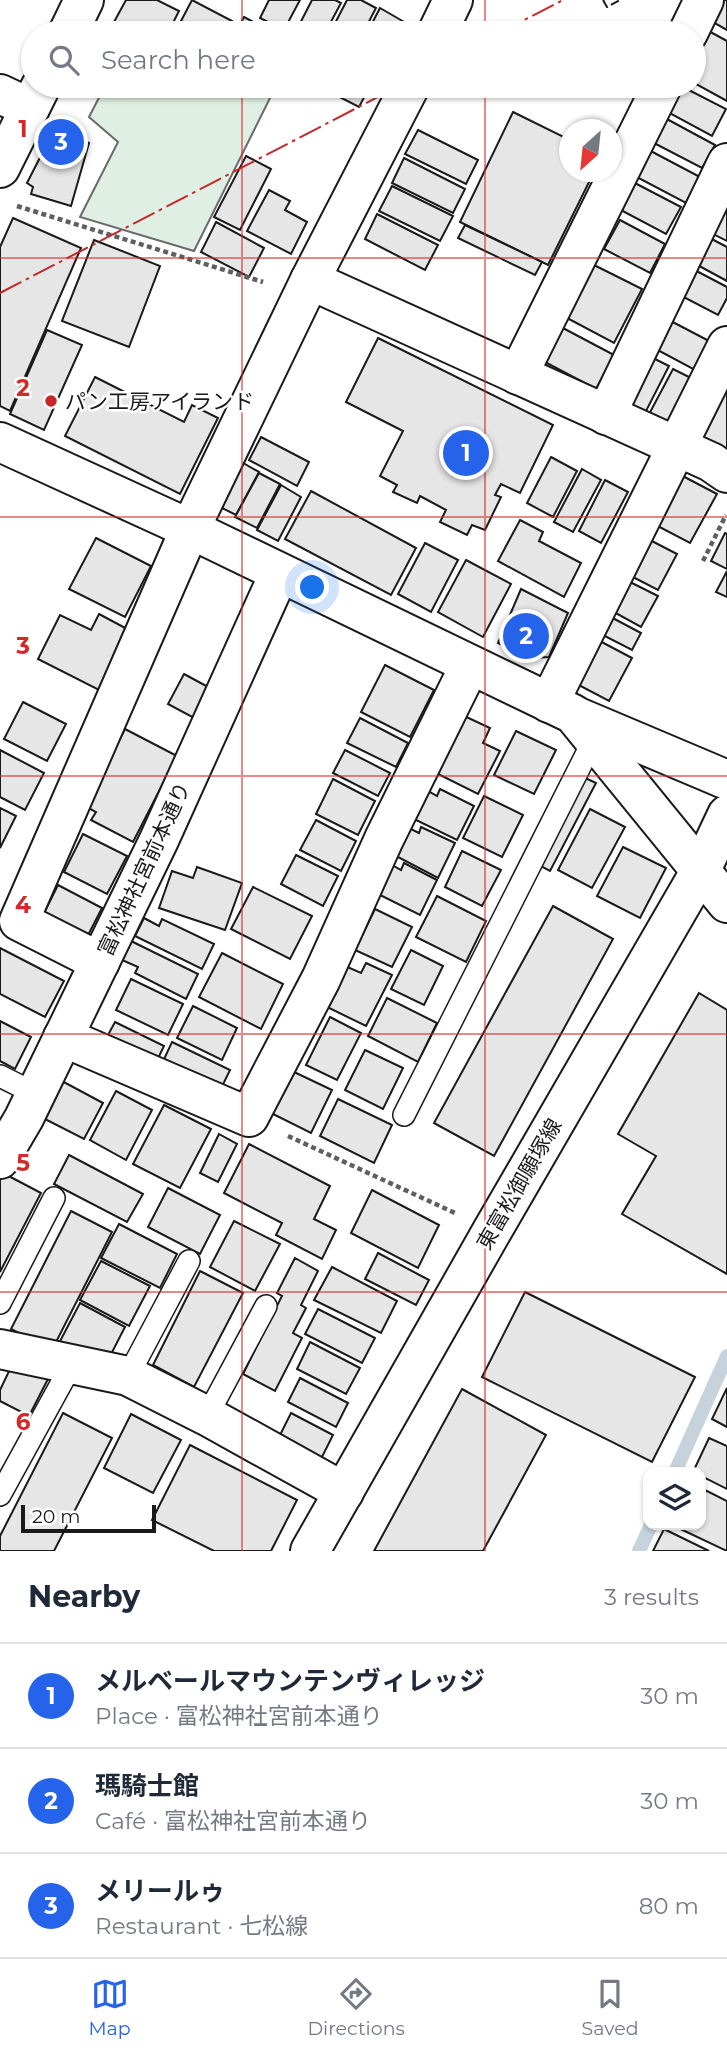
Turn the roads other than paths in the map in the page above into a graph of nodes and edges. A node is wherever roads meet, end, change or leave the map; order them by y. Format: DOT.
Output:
graph roads {
  1 [pos="85,0"];
  2 [pos="704,0"];
  3 [pos="74,21"];
  4 [pos="694,21"];
  5 [pos="23,98"];
  6 [pos="404,98"];
  7 [pos="656,98"];
  8 [pos="727,163"];
  9 [pos="0,168"];
  10 [pos="310,280"];
  11 [pos="727,346"];
  12 [pos="518,376"];
  13 [pos="606,415"];
  14 [pos="0,442"];
  15 [pos="678,446"];
  16 [pos="727,473"];
  17 [pos="190,529"];
  18 [pos="279,574"];
  19 [pos="470,664"];
  20 [pos="572,719"];
  21 [pos="727,780"];
  22 [pos="727,816"];
  23 [pos="701,870"];
  24 [pos="727,903"];
  25 [pos="100,962"];
  26 [pos="63,1037"];
  27 [pos="0,1076"];
  28 [pos="36,1094"];
  29 [pos="404,1115"];
  30 [pos="0,1159"];
  31 [pos="54,1198"];
  32 [pos="189,1261"];
  33 [pos="0,1303"];
  34 [pos="266,1306"];
  35 [pos="0,1349"];
  36 [pos="72,1364"];
  37 [pos="128,1376"];
  38 [pos="207,1416"];
  39 [pos="344,1492"];
  40 [pos="0,1494"];
  41 [pos="310,1551"];
  1 -- 3 [label="street"];
  2 -- 4 [label="street"];
  5 -- 9 [label="street"];
  6 -- 10 [label="street"];
  7 -- 12 [label="street"];
  8 -- 13 [label="street"];
  10 -- 12 [label="street"];
  10 -- 17 [label="street"];
  11 -- 15 [label="street"];
  12 -- 13 [label="street"];
  13 -- 15 [label="street"];
  14 -- 17 [label="street"];
  15 -- 16 [label="street"];
  15 -- 20 [label="street"];
  17 -- 18 [label="street"];
  17 -- 25 [label="street"];
  18 -- 19 [label="street"];
  18 -- 25 [label="street, 富松神社宮前本通り"];
  19 -- 20 [label="street"];
  19 -- 26 [label="street"];
  20 -- 21 [label="street"];
  20 -- 23 [label="street"];
  20 -- 29 [label="lane"];
  22 -- 23 [label="street, 東富松御願塚線"];
  23 -- 24 [label="street"];
  23 -- 39 [label="street, 東富松御願塚線"];
  25 -- 26 [label="street, 富松神社宮前本通り"];
  26 -- 28 [label="street, 富松神社宮前本通り"];
  27 -- 28 [label="lane"];
  28 -- 30 [label="street, 富松神社宮前本通り"];
  31 -- 33 [label="lane"];
  32 -- 37 [label="lane"];
  34 -- 38 [label="lane"];
  35 -- 36 [label="street"];
  36 -- 37 [label="street"];
  36 -- 40 [label="lane"];
  37 -- 38 [label="street"];
  38 -- 39 [label="street"];
  39 -- 41 [label="street, 東富松御願塚線"];
}
